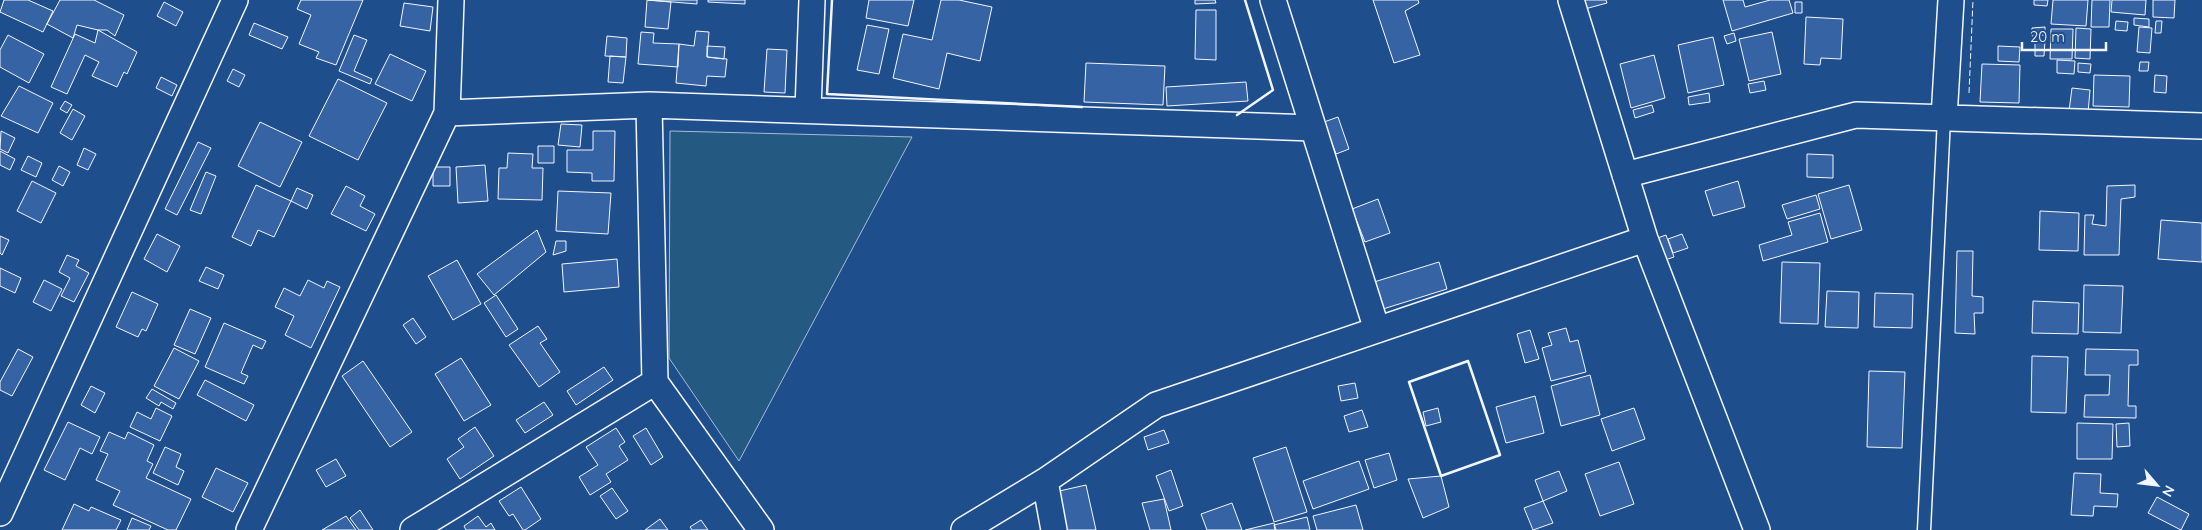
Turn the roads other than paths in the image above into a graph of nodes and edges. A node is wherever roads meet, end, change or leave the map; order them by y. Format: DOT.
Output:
graph roads {
  1 [pos="235,0"];
  2 [pos="451,0"];
  3 [pos="812,0"];
  4 [pos="1273,0"];
  5 [pos="1571,0"];
  6 [pos="1950,0"];
  7 [pos="649,105"];
  8 [pos="808,110"];
  9 [pos="447,113"];
  10 [pos="1944,118"];
  11 [pos="2202,126"];
  12 [pos="1313,128"];
  13 [pos="1625,175"];
  14 [pos="1645,239"];
  15 [pos="1376,330"];
  16 [pos="655,382"];
  17 [pos="1045,482"];
  18 [pos="0,513"];
  19 [pos="249,530"];
  20 [pos="413,530"];
  21 [pos="761,530"];
  22 [pos="964,530"];
  23 [pos="1054,530"];
  24 [pos="1757,530"];
  25 [pos="1924,530"];
  1 -- 18 [label="street"];
  2 -- 9 [label="street"];
  3 -- 8 [label="street"];
  4 -- 12 [label="street"];
  5 -- 13 [label="street"];
  6 -- 10 [label="street"];
  7 -- 8 [label="street"];
  7 -- 9 [label="street"];
  7 -- 16 [label="street"];
  8 -- 12 [label="street"];
  9 -- 19 [label="street"];
  10 -- 11 [label="street"];
  10 -- 13 [label="street"];
  10 -- 25 [label="lane"];
  12 -- 15 [label="street"];
  13 -- 14 [label="street"];
  14 -- 15 [label="street"];
  14 -- 24 [label="street"];
  15 -- 17 [label="street"];
  16 -- 20 [label="street"];
  16 -- 21 [label="street"];
  17 -- 22 [label="street"];
  17 -- 23 [label="street"];
}
